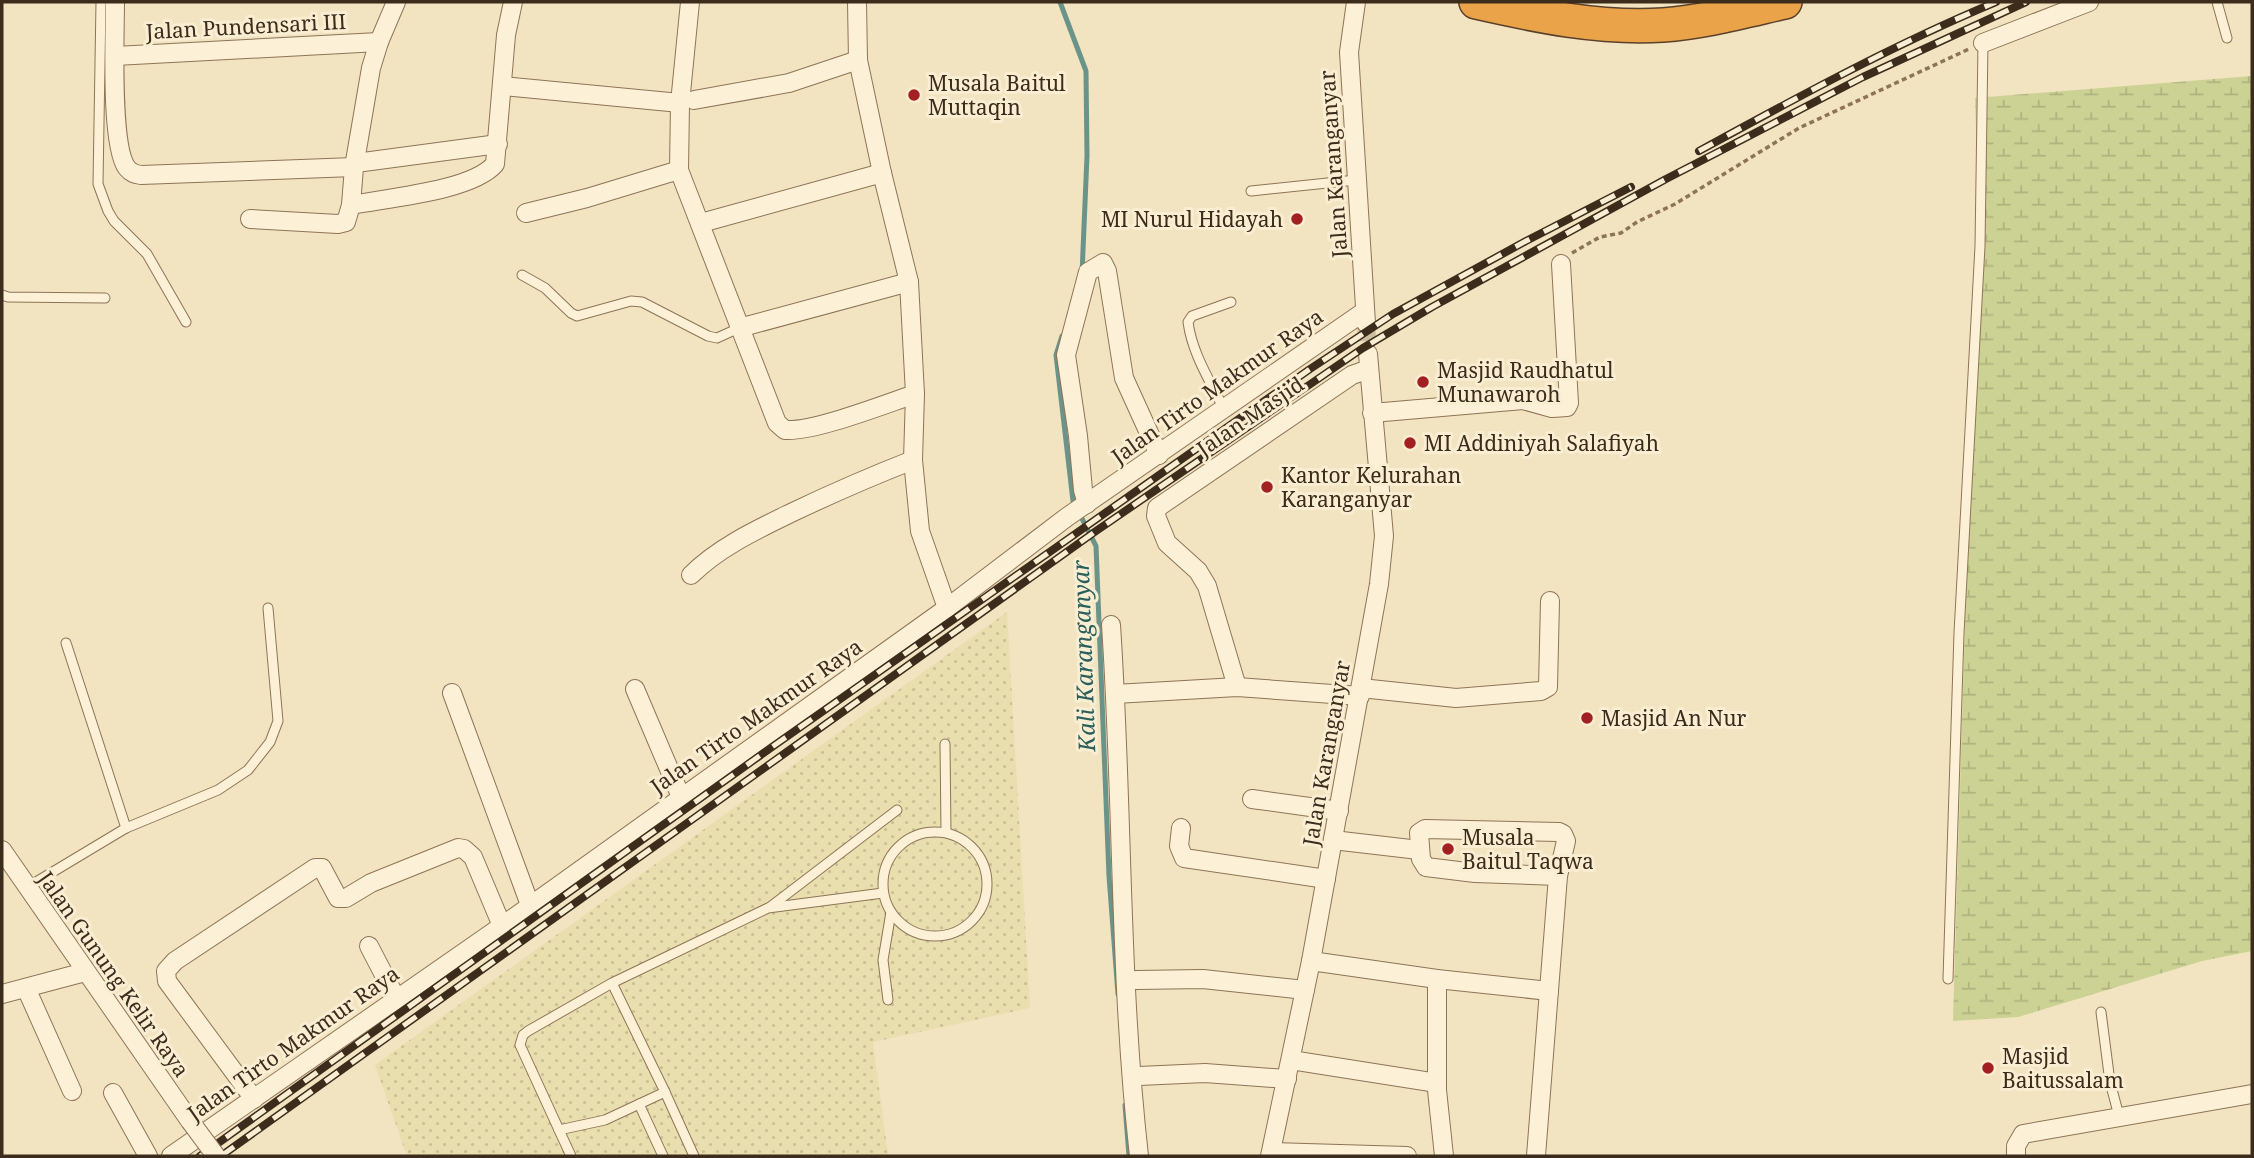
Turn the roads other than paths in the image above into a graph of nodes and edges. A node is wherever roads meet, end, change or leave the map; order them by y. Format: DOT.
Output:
graph roads {
  1 [pos="101,2"];
  2 [pos="115,2"];
  3 [pos="396,2"];
  4 [pos="513,2"];
  5 [pos="690,2"];
  6 [pos="857,2"];
  7 [pos="1356,2"];
  8 [pos="1476,2"];
  9 [pos="1611,2"];
  10 [pos="1655,2"];
  11 [pos="1785,2"];
  12 [pos="2089,2"];
  13 [pos="2217,2"];
  14 [pos="2227,38"];
  15 [pos="379,42"];
  16 [pos="1983,43"];
  17 [pos="115,55"];
  18 [pos="858,60"];
  19 [pos="502,86"];
  20 [pos="687,102"];
  21 [pos="498,144"];
  22 [pos="355,165"];
  23 [pos="679,170"];
  24 [pos="882,173"];
  25 [pos="1356,180"];
  26 [pos="1251,191"];
  27 [pos="351,205"];
  28 [pos="526,212"];
  29 [pos="250,219"];
  30 [pos="701,223"];
  31 [pos="1561,264"];
  32 [pos="522,275"];
  33 [pos="909,282"];
  34 [pos="2,295"];
  35 [pos="105,298"];
  36 [pos="1231,302"];
  37 [pos="1365,317"];
  38 [pos="186,322"];
  39 [pos="739,328"];
  40 [pos="1369,361"];
  41 [pos="915,394"];
  42 [pos="1224,409"];
  43 [pos="1372,412"];
  44 [pos="1159,454"];
  45 [pos="914,460"];
  46 [pos="1086,505"];
  47 [pos="691,575"];
  48 [pos="1550,601"];
  49 [pos="268,608"];
  50 [pos="947,608"];
  51 [pos="1111,625"];
  52 [pos="66,643"];
  53 [pos="1237,687"];
  54 [pos="635,689"];
  55 [pos="452,692"];
  56 [pos="1360,692"];
  57 [pos="1115,694"];
  58 [pos="945,744"];
  59 [pos="681,797"];
  60 [pos="1252,799"];
  61 [pos="897,810"];
  62 [pos="1339,811"];
  63 [pos="126,828"];
  64 [pos="1181,828"];
  65 [pos="946,832"];
  66 [pos="1334,840"];
  67 [pos="2,850"];
  68 [pos="1419,850"];
  69 [pos="1558,876"];
  70 [pos="1326,879"];
  71 [pos="26,888"];
  72 [pos="883,893"];
  73 [pos="530,905"];
  74 [pos="768,908"];
  75 [pos="891,912"];
  76 [pos="502,926"];
  77 [pos="369,946"];
  78 [pos="1311,961"];
  79 [pos="85,972"];
  80 [pos="1437,979"];
  81 [pos="1948,979"];
  82 [pos="1136,980"];
  83 [pos="612,983"];
  84 [pos="26,988"];
  85 [pos="1305,990"];
  86 [pos="1549,991"];
  87 [pos="2,994"];
  88 [pos="396,999"];
  89 [pos="888,1000"];
  90 [pos="2101,1012"];
  91 [pos="1291,1060"];
  92 [pos="1139,1076"];
  93 [pos="1287,1079"];
  94 [pos="1437,1083"];
  95 [pos="72,1091"];
  96 [pos="665,1092"];
  97 [pos="113,1093"];
  98 [pos="2252,1094"];
  99 [pos="254,1099"];
  100 [pos="639,1104"];
  101 [pos="2119,1116"];
  102 [pos="559,1130"];
  103 [pos="1271,1154"];
  104 [pos="148,1156"];
  105 [pos="171,1156"];
  106 [pos="216,1156"];
  107 [pos="572,1156"];
  108 [pos="663,1156"];
  109 [pos="694,1156"];
  110 [pos="1139,1156"];
  111 [pos="1407,1156"];
  112 [pos="1444,1156"];
  113 [pos="1536,1156"];
  114 [pos="2016,1156"];
  1 -- 38 [label="lane"];
  2 -- 17 [label="street"];
  3 -- 15 [label="street"];
  4 -- 19 [label="street"];
  5 -- 20 [label="street"];
  6 -- 18 [label="street"];
  7 -- 25 [label="street, Jalan Karanganyar"];
  8 -- 11 [label="highway"];
  9 -- 10 [label="highway"];
  12 -- 16 [label="street"];
  13 -- 14 [label="lane"];
  15 -- 17 [label="street, Jalan Pundensari III"];
  15 -- 22 [label="street"];
  16 -- 81 [label="lane"];
  17 -- 22 [label="street"];
  18 -- 20 [label="street"];
  18 -- 24 [label="street"];
  19 -- 20 [label="street"];
  19 -- 21 [label="street"];
  20 -- 23 [label="street"];
  21 -- 22 [label="street"];
  21 -- 27 [label="street"];
  22 -- 27 [label="street"];
  23 -- 28 [label="street"];
  23 -- 30 [label="street"];
  24 -- 30 [label="street"];
  24 -- 33 [label="street"];
  25 -- 26 [label="lane"];
  25 -- 37 [label="street, Jalan Karanganyar"];
  27 -- 29 [label="street"];
  30 -- 39 [label="street"];
  31 -- 43 [label="street"];
  32 -- 39 [label="lane"];
  33 -- 39 [label="street"];
  33 -- 41 [label="street"];
  34 -- 35 [label="lane"];
  36 -- 42 [label="lane"];
  37 -- 42 [label="street, Jalan Tirto Makmur Raya"];
  39 -- 41 [label="street"];
  40 -- 43 [label="street, Jalan Karanganyar"];
  40 -- 53 [label="street, Jalan Masjid"];
  41 -- 45 [label="street"];
  42 -- 44 [label="street, Jalan Tirto Makmur Raya"];
  43 -- 56 [label="street, Jalan Karanganyar"];
  44 -- 46 [label="street, Jalan Tirto Makmur Raya"];
  44 -- 46 [label="street"];
  45 -- 47 [label="street"];
  45 -- 50 [label="street"];
  46 -- 50 [label="street, Jalan Tirto Makmur Raya"];
  48 -- 56 [label="street"];
  49 -- 63 [label="lane"];
  50 -- 59 [label="street, Jalan Tirto Makmur Raya"];
  51 -- 57 [label="street"];
  52 -- 63 [label="lane"];
  53 -- 56 [label="street"];
  53 -- 57 [label="street"];
  54 -- 59 [label="street"];
  55 -- 73 [label="street"];
  56 -- 62 [label="street, Jalan Karanganyar"];
  57 -- 110 [label="street"];
  58 -- 65 [label="lane"];
  59 -- 73 [label="street, Jalan Tirto Makmur Raya"];
  60 -- 62 [label="street"];
  61 -- 74 [label="lane"];
  62 -- 66 [label="street, Jalan Karanganyar"];
  63 -- 71 [label="lane"];
  64 -- 70 [label="street"];
  65 -- 72 [label="lane"];
  65 -- 75 [label="lane"];
  66 -- 68 [label="street"];
  66 -- 70 [label="street, Jalan Karanganyar"];
  67 -- 71 [label="street, Jalan Gunung Kelir Raya"];
  68 -- 69 [label="street"];
  68 -- 69 [label="street"];
  69 -- 86 [label="street"];
  70 -- 78 [label="street, Jalan Karanganyar"];
  71 -- 79 [label="street, Jalan Gunung Kelir Raya"];
  72 -- 74 [label="lane"];
  72 -- 75 [label="lane"];
  73 -- 76 [label="street, Jalan Tirto Makmur Raya"];
  74 -- 83 [label="lane"];
  75 -- 89 [label="lane"];
  76 -- 88 [label="street, Jalan Tirto Makmur Raya"];
  76 -- 99 [label="street"];
  77 -- 88 [label="street"];
  78 -- 80 [label="street"];
  78 -- 85 [label="street, Jalan Karanganyar"];
  79 -- 84 [label="street"];
  79 -- 106 [label="street, Jalan Gunung Kelir Raya, bridge"];
  80 -- 86 [label="street"];
  80 -- 94 [label="street"];
  82 -- 85 [label="street"];
  83 -- 96 [label="lane"];
  83 -- 102 [label="lane"];
  84 -- 87 [label="street"];
  84 -- 95 [label="street"];
  85 -- 91 [label="street, Jalan Karanganyar"];
  86 -- 113 [label="street"];
  88 -- 99 [label="street, Jalan Tirto Makmur Raya"];
  90 -- 101 [label="lane"];
  91 -- 93 [label="street, Jalan Karanganyar"];
  91 -- 94 [label="street"];
  92 -- 93 [label="street"];
  93 -- 103 [label="street, Jalan Karanganyar"];
  94 -- 112 [label="street"];
  96 -- 100 [label="lane"];
  96 -- 109 [label="lane"];
  97 -- 104 [label="street"];
  98 -- 101 [label="street"];
  99 -- 105 [label="street, Jalan Tirto Makmur Raya"];
  100 -- 102 [label="lane"];
  100 -- 108 [label="lane"];
  101 -- 114 [label="street"];
  102 -- 107 [label="lane"];
  103 -- 111 [label="street"];
}
